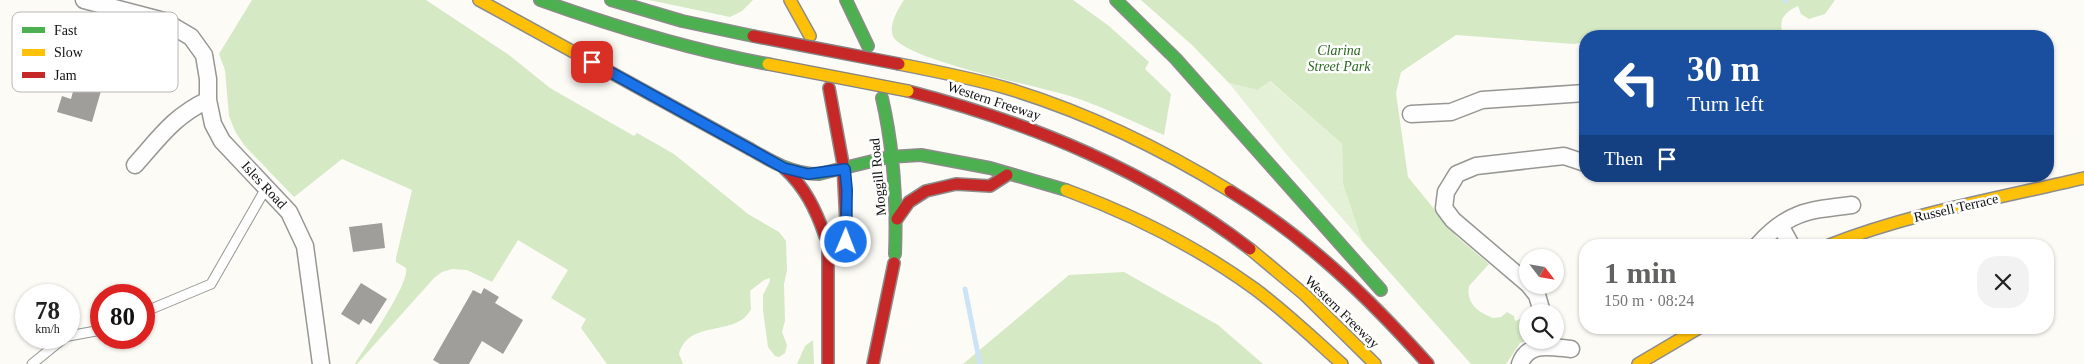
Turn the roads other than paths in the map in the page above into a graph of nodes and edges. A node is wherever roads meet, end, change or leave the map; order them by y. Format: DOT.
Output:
graph roads {
  1 [pos="84,0"];
  2 [pos="479,0"];
  3 [pos="540,0"];
  4 [pos="611,0"];
  5 [pos="790,0"];
  6 [pos="846,0"];
  7 [pos="1106,0"];
  8 [pos="1116,0"];
  9 [pos="130,12"];
  10 [pos="178,29"];
  11 [pos="1146,30"];
  12 [pos="810,36"];
  13 [pos="868,46"];
  14 [pos="829,88"];
  15 [pos="1579,93"];
  16 [pos="882,98"];
  17 [pos="208,100"];
  18 [pos="1411,114"];
  19 [pos="894,156"];
  20 [pos="1579,161"];
  21 [pos="135,165"];
  22 [pos="784,168"];
  23 [pos="845,169"];
  24 [pos="1011,173"];
  25 [pos="2084,178"];
  26 [pos="266,188"];
  27 [pos="1852,205"];
  28 [pos="897,219"];
  29 [pos="1780,225"];
  30 [pos="1765,239"];
  31 [pos="1788,239"];
  32 [pos="1844,239"];
  33 [pos="846,242"];
  34 [pos="1519,276"];
  35 [pos="1388,298"];
  36 [pos="155,307"];
  37 [pos="1689,334"];
  38 [pos="1564,348"];
  39 [pos="50,349"];
  40 [pos="1531,349"];
  41 [pos="1570,349"];
  42 [pos="32,364"];
  43 [pos="321,364"];
  44 [pos="828,364"];
  45 [pos="873,364"];
  46 [pos="1342,364"];
  47 [pos="1375,364"];
  48 [pos="1428,364"];
  49 [pos="1520,364"];
  50 [pos="1638,364"];
  1 -- 9 [label="street, Isles Road"];
  2 -- 22 [label="main road"];
  3 -- 47 [label="main road, Western Freeway, bridge"];
  4 -- 48 [label="main road, Western Freeway, bridge"];
  5 -- 12 [label="main road"];
  6 -- 13 [label="main road"];
  7 -- 11 [label="main road"];
  8 -- 11 [label="main road"];
  10 -- 17 [label="street, Isles Road"];
  11 -- 35 [label="main road"];
  14 -- 23 [label="main road"];
  15 -- 18 [label="street"];
  16 -- 19 [label="main road, Moggill Road"];
  17 -- 21 [label="street"];
  17 -- 26 [label="street, Isles Road"];
  19 -- 23 [label="main road"];
  19 -- 24 [label="main road"];
  19 -- 28 [label="main road, Moggill Road"];
  20 -- 34 [label="street"];
  22 -- 23 [label="main road"];
  22 -- 44 [label="main road"];
  23 -- 33 [label="main road"];
  24 -- 28 [label="main road"];
  24 -- 46 [label="main road"];
  25 -- 32 [label="main road, Russell Terrace"];
  26 -- 36 [label="lane"];
  26 -- 43 [label="street, Isles Road"];
  27 -- 29 [label="street"];
  28 -- 45 [label="main road, Moggill Road"];
  29 -- 30 [label="street"];
  29 -- 31 [label="street"];
  37 -- 50 [label="main road"];
  38 -- 41 [label="street"];
  39 -- 42 [label="lane"];
  40 -- 49 [label="street"];
}
